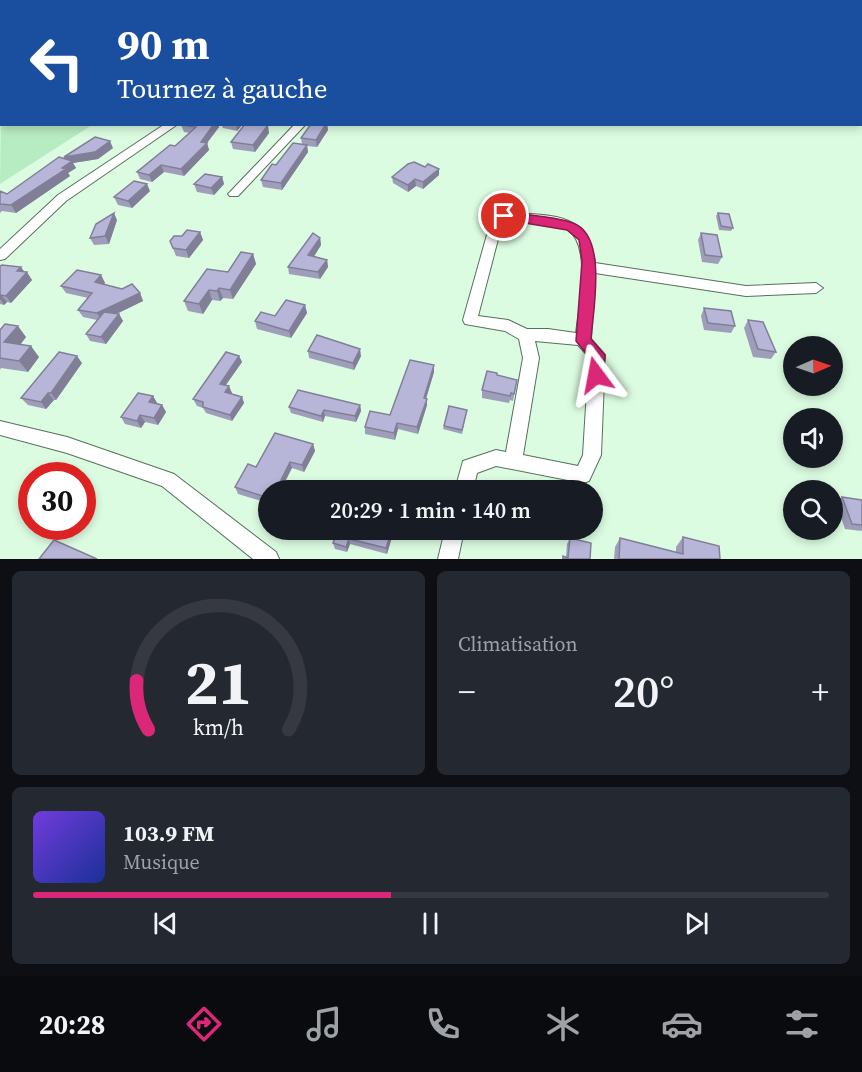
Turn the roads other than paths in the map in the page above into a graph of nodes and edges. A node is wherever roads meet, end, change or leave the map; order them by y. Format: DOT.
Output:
graph roads {
  1 [pos="170,126"];
  2 [pos="299,126"];
  3 [pos="234,194"];
  4 [pos="0,256"];
  5 [pos="588,267"];
  6 [pos="816,288"];
  7 [pos="525,335"];
  8 [pos="583,341"];
  9 [pos="0,428"];
  10 [pos="513,461"];
  11 [pos="466,480"];
  12 [pos="452,540"];
  13 [pos="269,559"];
  14 [pos="448,559"];
  1 -- 4 [label="street"];
  2 -- 3 [label="street"];
  5 -- 6 [label="street"];
  5 -- 7 [label="street"];
  5 -- 8 [label="street"];
  7 -- 8 [label="street"];
  7 -- 10 [label="street"];
  8 -- 10 [label="street"];
  9 -- 13 [label="street"];
  10 -- 11 [label="street"];
  12 -- 14 [label="street"];
}
